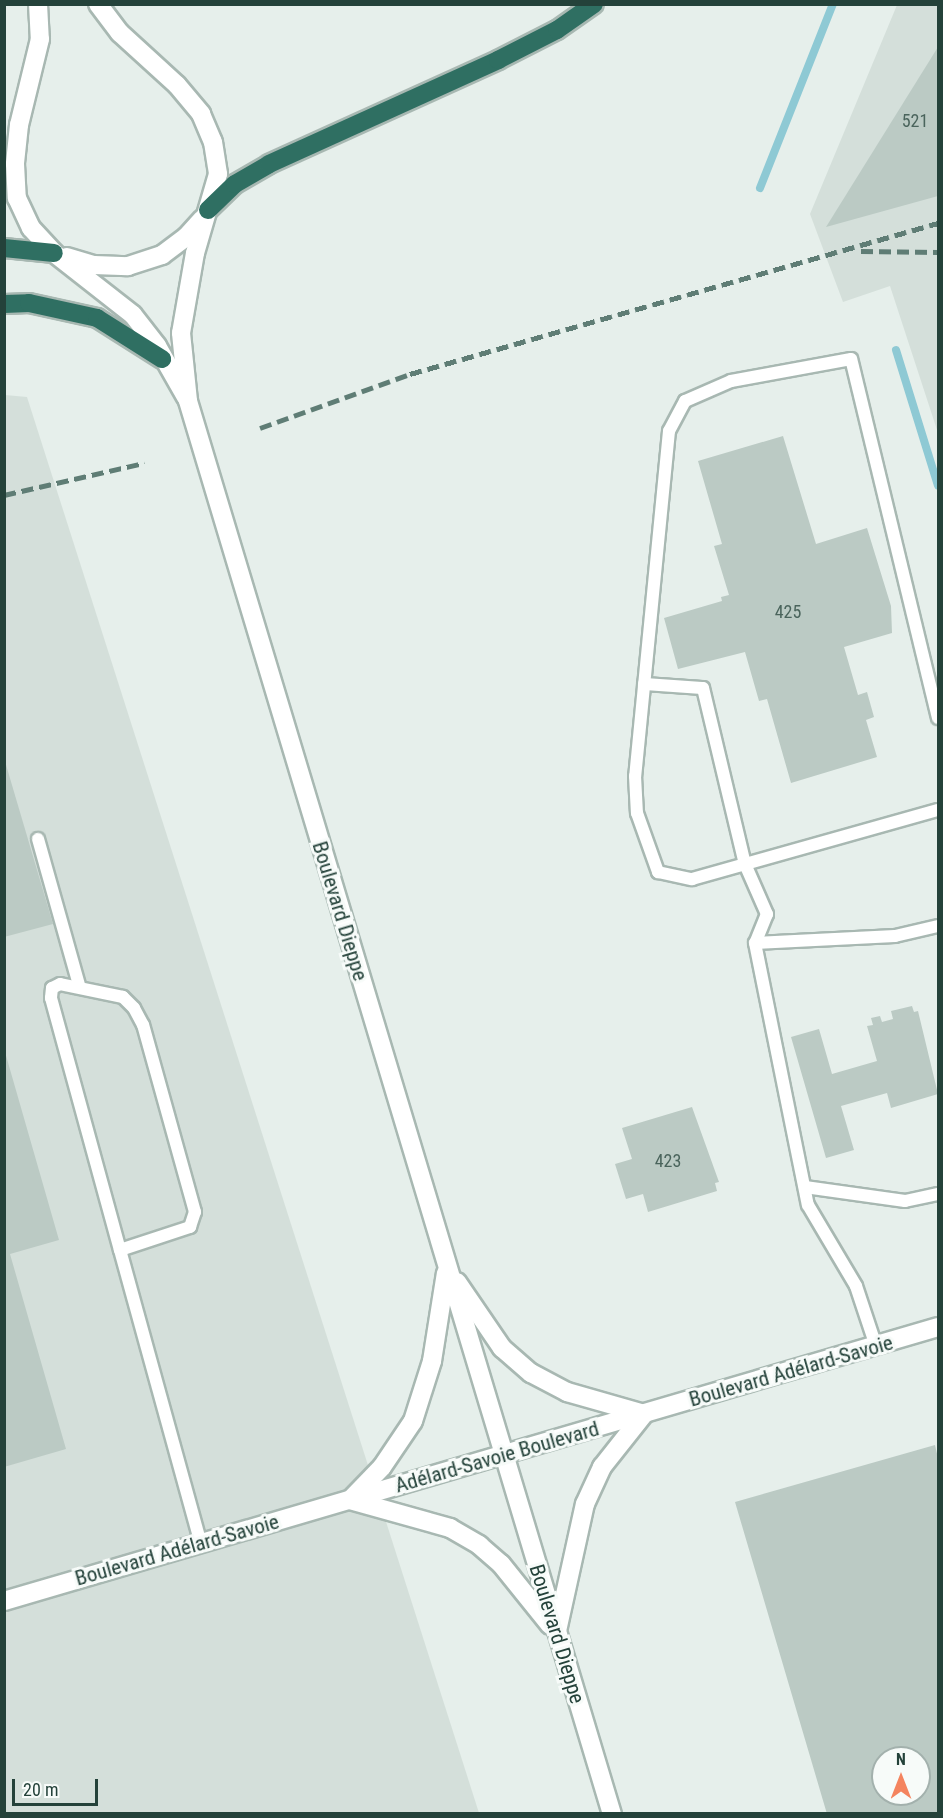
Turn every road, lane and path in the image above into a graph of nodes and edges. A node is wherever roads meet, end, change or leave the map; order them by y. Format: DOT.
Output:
graph roads {
  1 [pos="38,4"];
  2 [pos="98,4"];
  3 [pos="594,4"];
  4 [pos="208,210"];
  5 [pos="4,249"];
  6 [pos="54,253"];
  7 [pos="4,304"];
  8 [pos="162,359"];
  9 [pos="188,401"];
  10 [pos="644,684"];
  11 [pos="939,718"];
  12 [pos="939,810"];
  13 [pos="38,839"];
  14 [pos="745,864"];
  15 [pos="939,926"];
  16 [pos="755,943"];
  17 [pos="79,986"];
  18 [pos="805,1187"];
  19 [pos="939,1194"];
  20 [pos="120,1250"];
  21 [pos="447,1268"];
  22 [pos="939,1328"];
  23 [pos="876,1346"];
  24 [pos="644,1414"];
  25 [pos="503,1455"];
  26 [pos="350,1500"];
  27 [pos="201,1544"];
  28 [pos="4,1601"];
  29 [pos="557,1633"];
  30 [pos="612,1814"];
  1 -- 6 [label="main road"];
  2 -- 4 [label="main road"];
  3 -- 4 [label="highway"];
  4 -- 6 [label="main road"];
  4 -- 9 [label="main road"];
  5 -- 6 [label="highway"];
  6 -- 8 [label="main road"];
  7 -- 8 [label="highway"];
  8 -- 9 [label="main road"];
  9 -- 21 [label="main road, Boulevard Dieppe"];
  10 -- 11 [label="lane"];
  10 -- 14 [label="lane"];
  10 -- 14 [label="lane"];
  12 -- 14 [label="lane"];
  13 -- 17 [label="lane"];
  14 -- 16 [label="lane"];
  15 -- 16 [label="lane"];
  16 -- 18 [label="lane"];
  17 -- 20 [label="lane"];
  17 -- 20 [label="lane"];
  18 -- 19 [label="lane"];
  18 -- 23 [label="lane"];
  20 -- 27 [label="lane"];
  21 -- 24 [label="main road"];
  21 -- 25 [label="main road, Boulevard Dieppe"];
  21 -- 26 [label="main road"];
  22 -- 23 [label="main road, Boulevard Adélard-Savoie"];
  23 -- 24 [label="main road, Boulevard Adélard-Savoie"];
  24 -- 25 [label="main road, Adélard-Savoie Boulevard"];
  24 -- 29 [label="main road"];
  25 -- 26 [label="main road, Adélard-Savoie Boulevard"];
  25 -- 29 [label="main road, Boulevard Dieppe"];
  26 -- 27 [label="main road, Boulevard Adélard-Savoie"];
  26 -- 29 [label="main road"];
  27 -- 28 [label="main road, Boulevard Adélard-Savoie"];
  29 -- 30 [label="main road, Boulevard Dieppe"];
}
